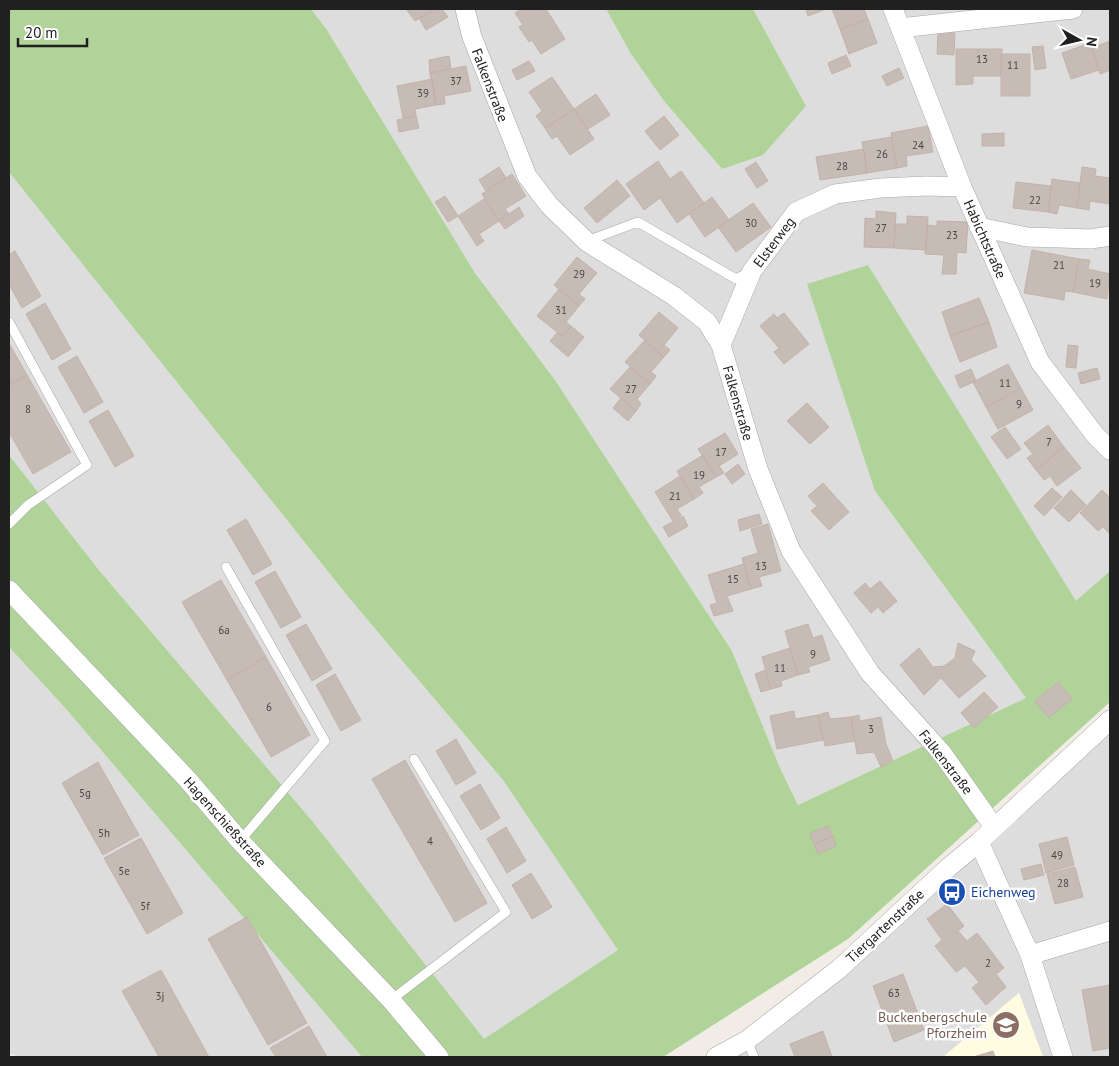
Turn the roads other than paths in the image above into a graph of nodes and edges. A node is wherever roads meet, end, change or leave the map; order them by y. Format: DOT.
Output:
graph roads {
  1 [pos="465,9"];
  2 [pos="892,9"];
  3 [pos="1073,9"];
  4 [pos="900,28"];
  5 [pos="962,187"];
  6 [pos="979,227"];
  7 [pos="1110,236"];
  8 [pos="587,242"];
  9 [pos="752,271"];
  10 [pos="9,322"];
  11 [pos="721,345"];
  12 [pos="1110,450"];
  13 [pos="9,524"];
  14 [pos="226,567"];
  15 [pos="9,590"];
  16 [pos="1110,720"];
  17 [pos="414,759"];
  18 [pos="994,827"];
  19 [pos="240,841"];
  20 [pos="979,842"];
  21 [pos="1110,931"];
  22 [pos="1030,955"];
  23 [pos="391,1000"];
  24 [pos="750,1049"];
  25 [pos="439,1057"];
  26 [pos="716,1057"];
  27 [pos="1063,1057"];
  1 -- 8 [label="street, Falkenstraße"];
  2 -- 4 [label="street, Habichtstraße"];
  3 -- 4 [label="street"];
  4 -- 5 [label="street, Habichtstraße"];
  5 -- 6 [label="street, Habichtstraße"];
  5 -- 9 [label="street, Elsterweg"];
  6 -- 7 [label="street"];
  6 -- 12 [label="street, Habichtstraße"];
  8 -- 9 [label="lane"];
  8 -- 11 [label="street, Falkenstraße"];
  9 -- 11 [label="street, Elsterweg"];
  10 -- 13 [label="lane"];
  11 -- 18 [label="street, Falkenstraße"];
  14 -- 19 [label="lane"];
  15 -- 19 [label="street, Hagenschießstraße"];
  16 -- 18 [label="street, Tiergartenstraße"];
  17 -- 23 [label="lane"];
  18 -- 20 [label="street, Tiergartenstraße"];
  19 -- 23 [label="street, Hagenschießstraße"];
  20 -- 22 [label="street"];
  20 -- 24 [label="street, Tiergartenstraße"];
  21 -- 22 [label="street"];
  22 -- 27 [label="street"];
  23 -- 25 [label="street, Hagenschießstraße"];
  24 -- 26 [label="street, Tiergartenstraße"];
}
